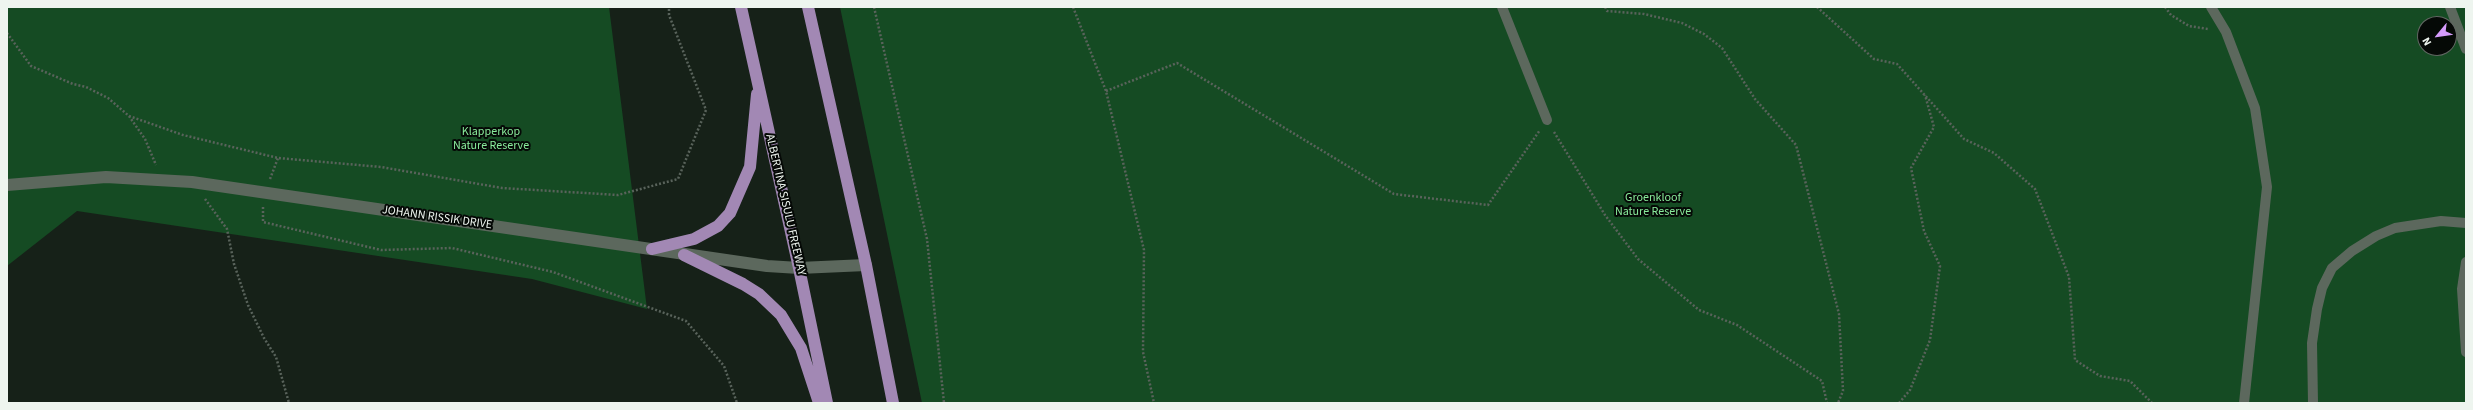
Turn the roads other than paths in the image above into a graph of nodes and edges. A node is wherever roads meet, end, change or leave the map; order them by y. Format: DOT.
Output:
graph roads {
  1 [pos="741,7"];
  2 [pos="808,7"];
  3 [pos="1502,7"];
  4 [pos="2211,7"];
  5 [pos="2450,7"];
  6 [pos="2466,49"];
  7 [pos="758,86"];
  8 [pos="1547,120"];
  9 [pos="7,185"];
  10 [pos="2466,223"];
  11 [pos="652,249"];
  12 [pos="684,255"];
  13 [pos="2466,262"];
  14 [pos="866,265"];
  15 [pos="799,268"];
  16 [pos="2466,352"];
  17 [pos="819,403"];
  18 [pos="827,403"];
  19 [pos="893,403"];
  20 [pos="2244,403"];
  21 [pos="2313,403"];
  1 -- 7 [label="highway, ALBERTINA SISULU FREEWAY"];
  2 -- 14 [label="highway"];
  3 -- 8 [label="lane"];
  4 -- 20 [label="lane"];
  5 -- 6 [label="lane"];
  7 -- 11 [label="highway"];
  7 -- 15 [label="highway, ALBERTINA SISULU FREEWAY"];
  9 -- 11 [label="street, JOHANN RISSIK DRIVE"];
  10 -- 21 [label="lane"];
  11 -- 12 [label="street, JOHANN RISSIK DRIVE"];
  12 -- 15 [label="street, JOHANN RISSIK DRIVE"];
  12 -- 17 [label="highway"];
  13 -- 16 [label="lane"];
  14 -- 15 [label="street, JOHANN RISSIK DRIVE"];
  14 -- 19 [label="highway"];
  15 -- 18 [label="highway, ALBERTINA SISULU FREEWAY"];
}
